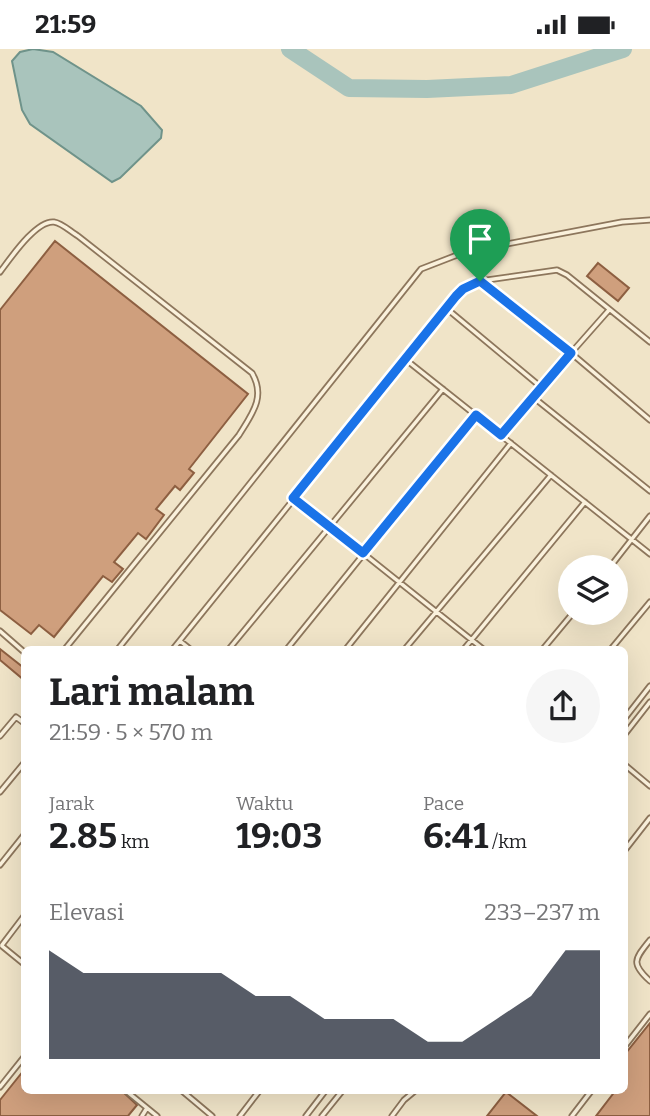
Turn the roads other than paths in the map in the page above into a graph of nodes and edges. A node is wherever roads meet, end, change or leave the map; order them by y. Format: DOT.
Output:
graph roads {
  1 [pos="650,221"];
  2 [pos="0,272"];
  3 [pos="480,281"];
  4 [pos="446,308"];
  5 [pos="610,309"];
  6 [pos="650,342"];
  7 [pos="571,353"];
  8 [pos="405,359"];
  9 [pos="541,387"];
  10 [pos="443,389"];
  11 [pos="533,397"];
  12 [pos="476,415"];
  13 [pos="650,419"];
  14 [pos="501,435"];
  15 [pos="511,443"];
  16 [pos="551,475"];
  17 [pos="650,491"];
  18 [pos="293,498"];
  19 [pos="585,502"];
  20 [pos="650,516"];
  21 [pos="329,526"];
  22 [pos="632,540"];
  23 [pos="363,553"];
  24 [pos="650,554"];
  25 [pos="620,555"];
  26 [pos="400,583"];
  27 [pos="650,602"];
  28 [pos="436,612"];
  29 [pos="563,625"];
  30 [pos="0,631"];
  31 [pos="472,640"];
  32 [pos="180,641"];
  33 [pos="69,646"];
  34 [pos="120,646"];
  35 [pos="176,646"];
  36 [pos="186,646"];
  37 [pos="231,646"];
  38 [pos="288,646"];
  39 [pos="348,646"];
  40 [pos="408,646"];
  41 [pos="467,646"];
  42 [pos="479,646"];
  43 [pos="546,646"];
  44 [pos="613,646"];
  45 [pos="21,649"];
  46 [pos="650,686"];
  47 [pos="650,702"];
  48 [pos="628,714"];
  49 [pos="21,721"];
  50 [pos="628,730"];
  51 [pos="0,736"];
  52 [pos="21,767"];
  53 [pos="628,768"];
  54 [pos="650,786"];
  55 [pos="0,792"];
  56 [pos="650,818"];
  57 [pos="21,839"];
  58 [pos="628,846"];
  59 [pos="0,865"];
  60 [pos="21,920"];
  61 [pos="650,940"];
  62 [pos="1,945"];
  63 [pos="21,962"];
  64 [pos="650,981"];
  65 [pos="650,1014"];
  66 [pos="628,1042"];
  67 [pos="21,1061"];
  68 [pos="0,1087"];
  69 [pos="130,1094"];
  70 [pos="188,1094"];
  71 [pos="257,1094"];
  72 [pos="323,1094"];
  73 [pos="340,1094"];
  74 [pos="411,1094"];
  75 [pos="589,1094"];
  76 [pos="148,1108"];
  77 [pos="142,1116"];
  78 [pos="157,1116"];
  79 [pos="212,1116"];
  80 [pos="240,1116"];
  81 [pos="306,1116"];
  82 [pos="323,1116"];
  83 [pos="392,1116"];
  84 [pos="572,1116"];
  1 -- 34 [label="lane"];
  2 -- 33 [label="lane"];
  3 -- 4 [label="lane"];
  3 -- 5 [label="lane"];
  3 -- 7 [label="lane"];
  4 -- 8 [label="lane"];
  4 -- 9 [label="lane"];
  5 -- 6 [label="lane"];
  5 -- 7 [label="lane"];
  7 -- 9 [label="lane"];
  7 -- 13 [label="lane"];
  8 -- 10 [label="lane"];
  8 -- 18 [label="lane"];
  9 -- 11 [label="lane"];
  10 -- 12 [label="lane"];
  10 -- 21 [label="lane"];
  11 -- 14 [label="lane"];
  11 -- 17 [label="lane"];
  12 -- 14 [label="lane"];
  12 -- 23 [label="lane"];
  14 -- 15 [label="lane"];
  15 -- 16 [label="lane"];
  15 -- 26 [label="lane"];
  16 -- 19 [label="lane"];
  16 -- 28 [label="lane"];
  18 -- 21 [label="lane"];
  18 -- 32 [label="lane"];
  19 -- 22 [label="lane"];
  19 -- 31 [label="lane"];
  20 -- 22 [label="lane"];
  21 -- 23 [label="lane"];
  21 -- 37 [label="lane"];
  22 -- 24 [label="lane"];
  22 -- 25 [label="lane"];
  23 -- 26 [label="lane"];
  23 -- 38 [label="lane"];
  26 -- 28 [label="lane"];
  26 -- 39 [label="lane"];
  27 -- 44 [label="lane"];
  28 -- 31 [label="lane"];
  28 -- 40 [label="lane"];
  29 -- 43 [label="lane"];
  30 -- 45 [label="lane"];
  31 -- 41 [label="lane"];
  31 -- 42 [label="lane"];
  32 -- 35 [label="lane"];
  32 -- 36 [label="lane"];
  46 -- 48 [label="lane"];
  47 -- 50 [label="lane"];
  49 -- 51 [label="lane"];
  52 -- 55 [label="lane"];
  53 -- 54 [label="lane"];
  56 -- 58 [label="lane"];
  57 -- 59 [label="lane"];
  60 -- 62 [label="lane"];
  61 -- 64 [label="lane"];
  62 -- 63 [label="lane"];
  65 -- 66 [label="lane"];
  67 -- 68 [label="lane"];
  69 -- 76 [label="lane"];
  70 -- 79 [label="lane"];
  71 -- 80 [label="lane"];
  72 -- 81 [label="lane"];
  73 -- 82 [label="lane"];
  74 -- 83 [label="lane"];
  75 -- 84 [label="lane"];
  76 -- 77 [label="lane"];
  76 -- 78 [label="lane"];
}
